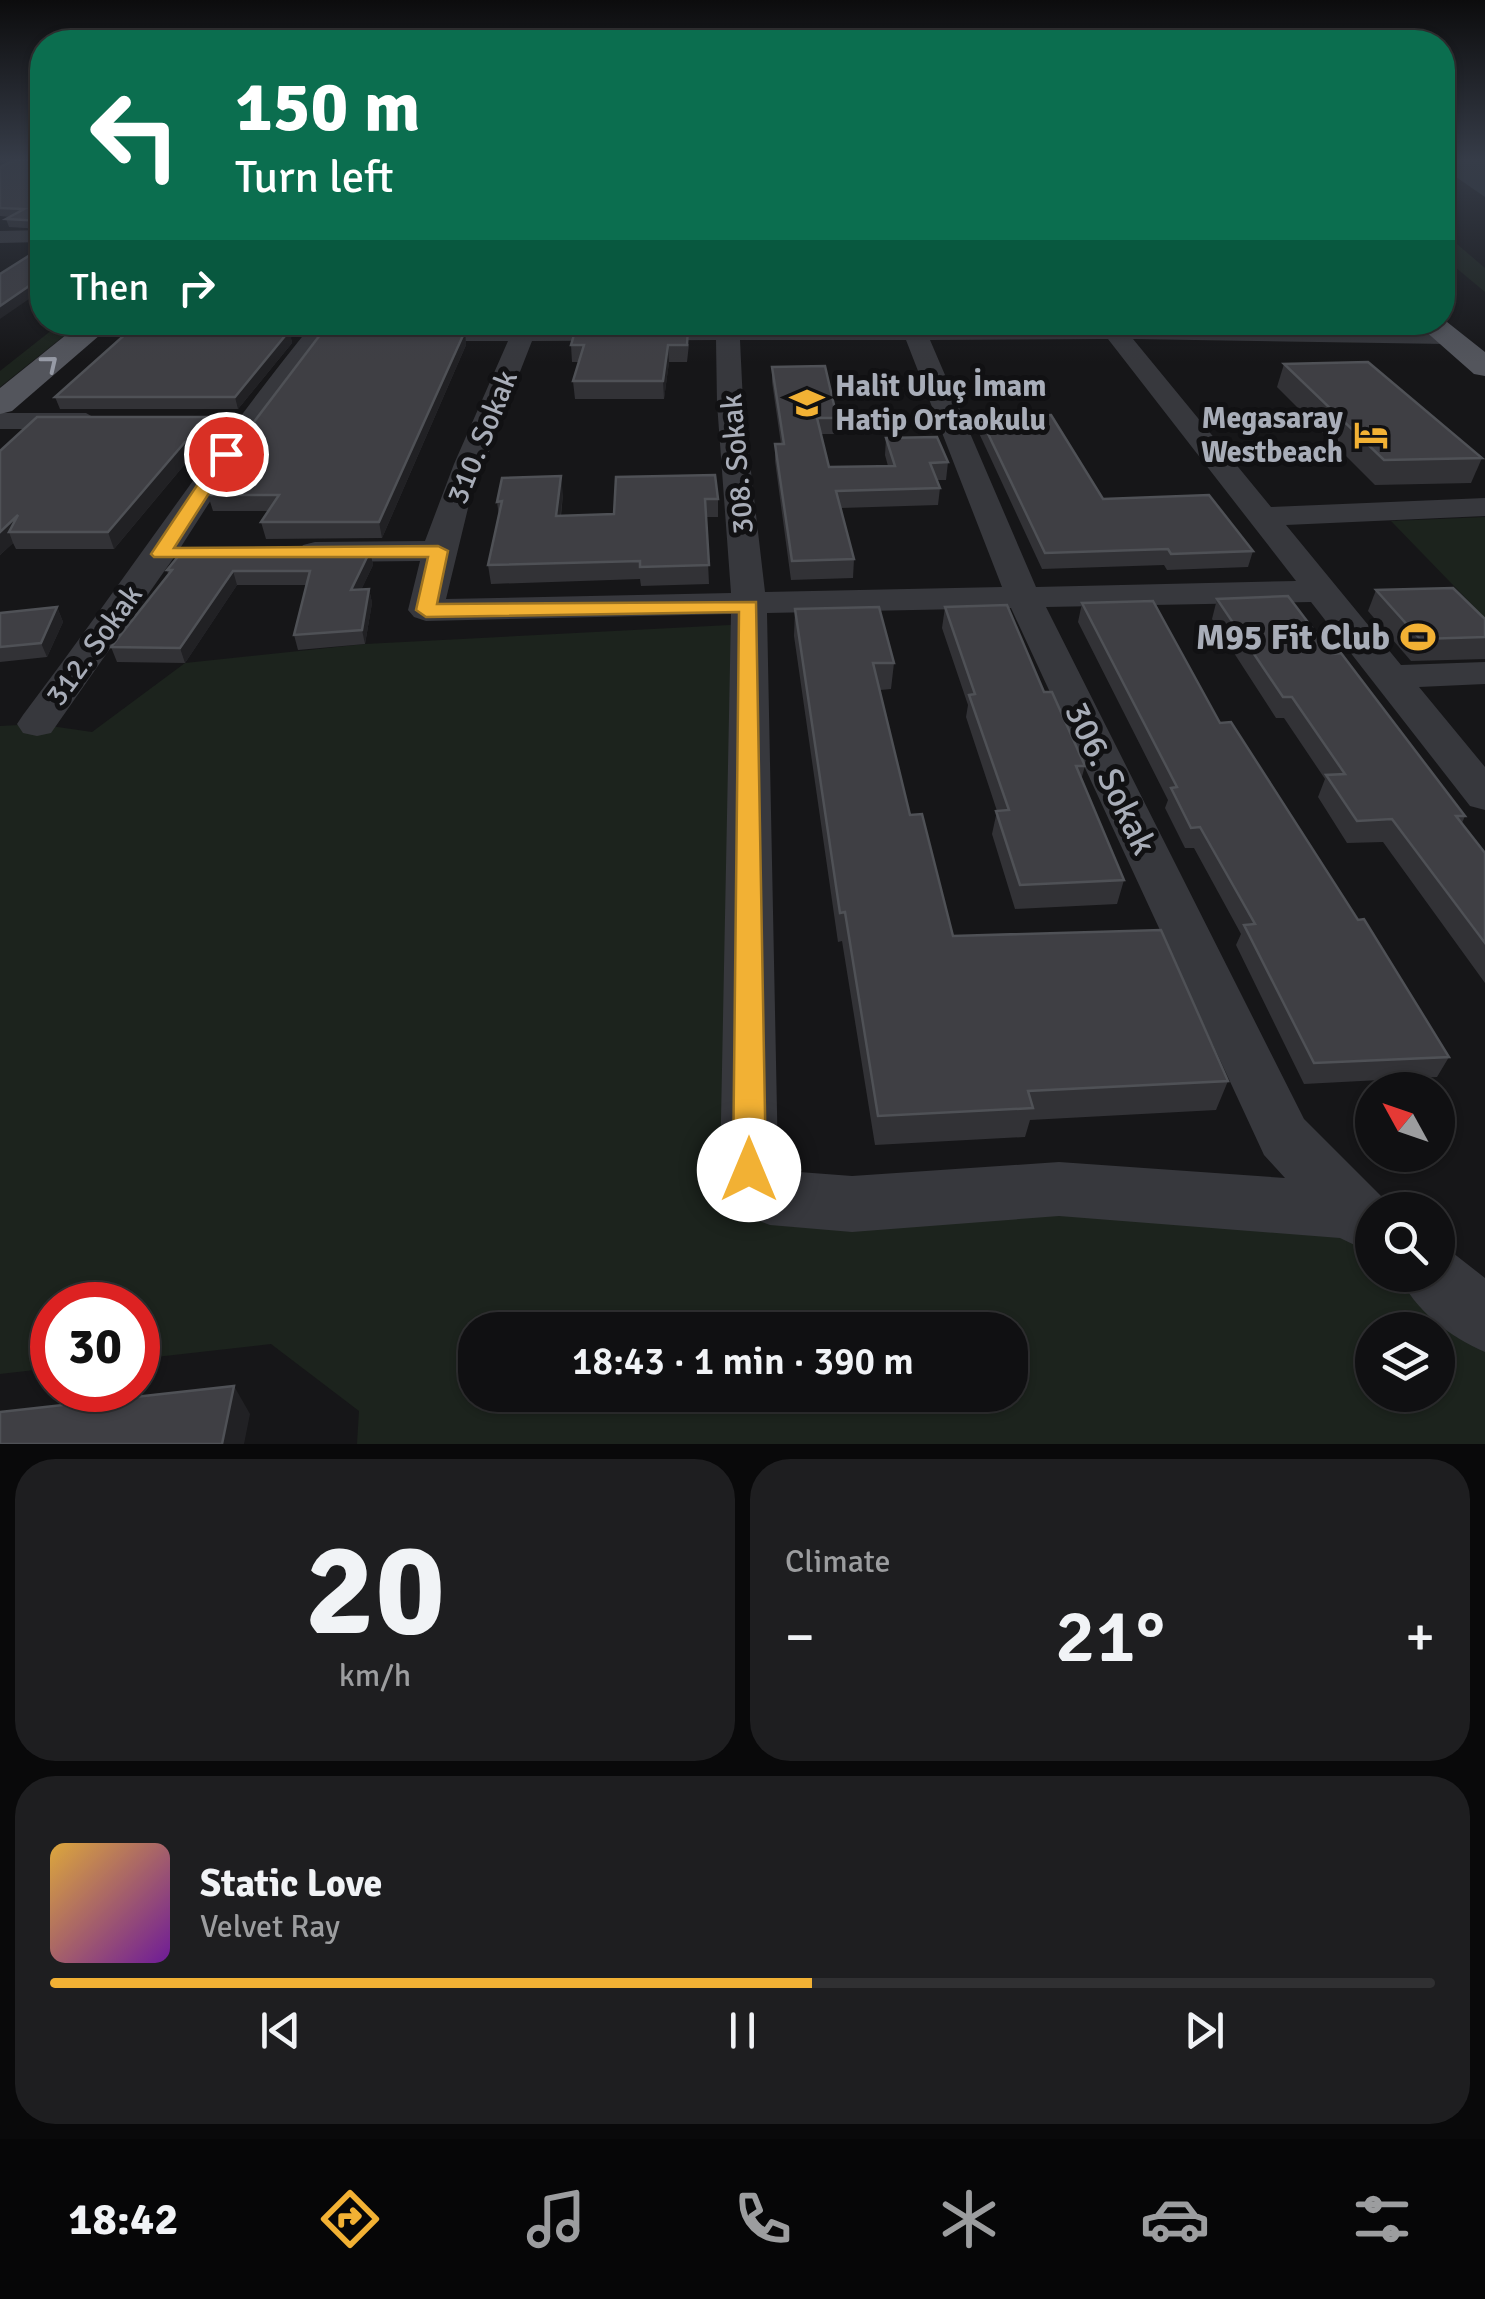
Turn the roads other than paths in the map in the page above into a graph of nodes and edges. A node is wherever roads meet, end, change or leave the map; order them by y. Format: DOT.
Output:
graph roads {
  1 [pos="30,236"];
  2 [pos="0,237"];
  3 [pos="84,335"];
  4 [pos="318,335"];
  5 [pos="524,335"];
  6 [pos="728,335"];
  7 [pos="915,335"];
  8 [pos="1115,335"];
  9 [pos="1444,335"];
  10 [pos="1485,367"];
  11 [pos="0,404"];
  12 [pos="0,421"];
  13 [pos="114,421"];
  14 [pos="210,421"];
  15 [pos="248,421"];
  16 [pos="1485,507"];
  17 [pos="1264,518"];
  18 [pos="438,551"];
  19 [pos="280,552"];
  20 [pos="200,553"];
  21 [pos="161,554"];
  22 [pos="1321,591"];
  23 [pos="1024,599"];
  24 [pos="749,606"];
  25 [pos="1485,673"];
  26 [pos="1390,677"];
  27 [pos="36,724"];
  28 [pos="1485,796"];
  29 [pos="1355,1212"];
  30 [pos="1355,1218"];
  31 [pos="1452,1292"];
  32 [pos="1485,1319"];
  1 -- 2 [label="street"];
  11 -- 3 [label="main road, one-way"];
  4 -- 15 [label="street, 312. Sokak"];
  5 -- 18 [label="street, 310. Sokak"];
  6 -- 24 [label="street, 308. Sokak"];
  7 -- 23 [label="street, 306. Sokak"];
  8 -- 17 [label="street"];
  9 -- 10 [label="main road"];
  12 -- 13 [label="street"];
  14 -- 15 [label="street"];
  15 -- 21 [label="street, 312. Sokak"];
  16 -- 17 [label="street"];
  17 -- 22 [label="street"];
  18 -- 19 [label="street"];
  18 -- 24 [label="street, 310. Sokak"];
  20 -- 21 [label="street"];
  21 -- 27 [label="street, 312. Sokak"];
  22 -- 23 [label="street"];
  22 -- 26 [label="street"];
  23 -- 24 [label="street"];
  23 -- 29 [label="street, 306. Sokak"];
  24 -- 30 [label="street, 308. Sokak"];
  25 -- 26 [label="street"];
  26 -- 28 [label="street"];
  31 -- 32 [label="street"];
}
